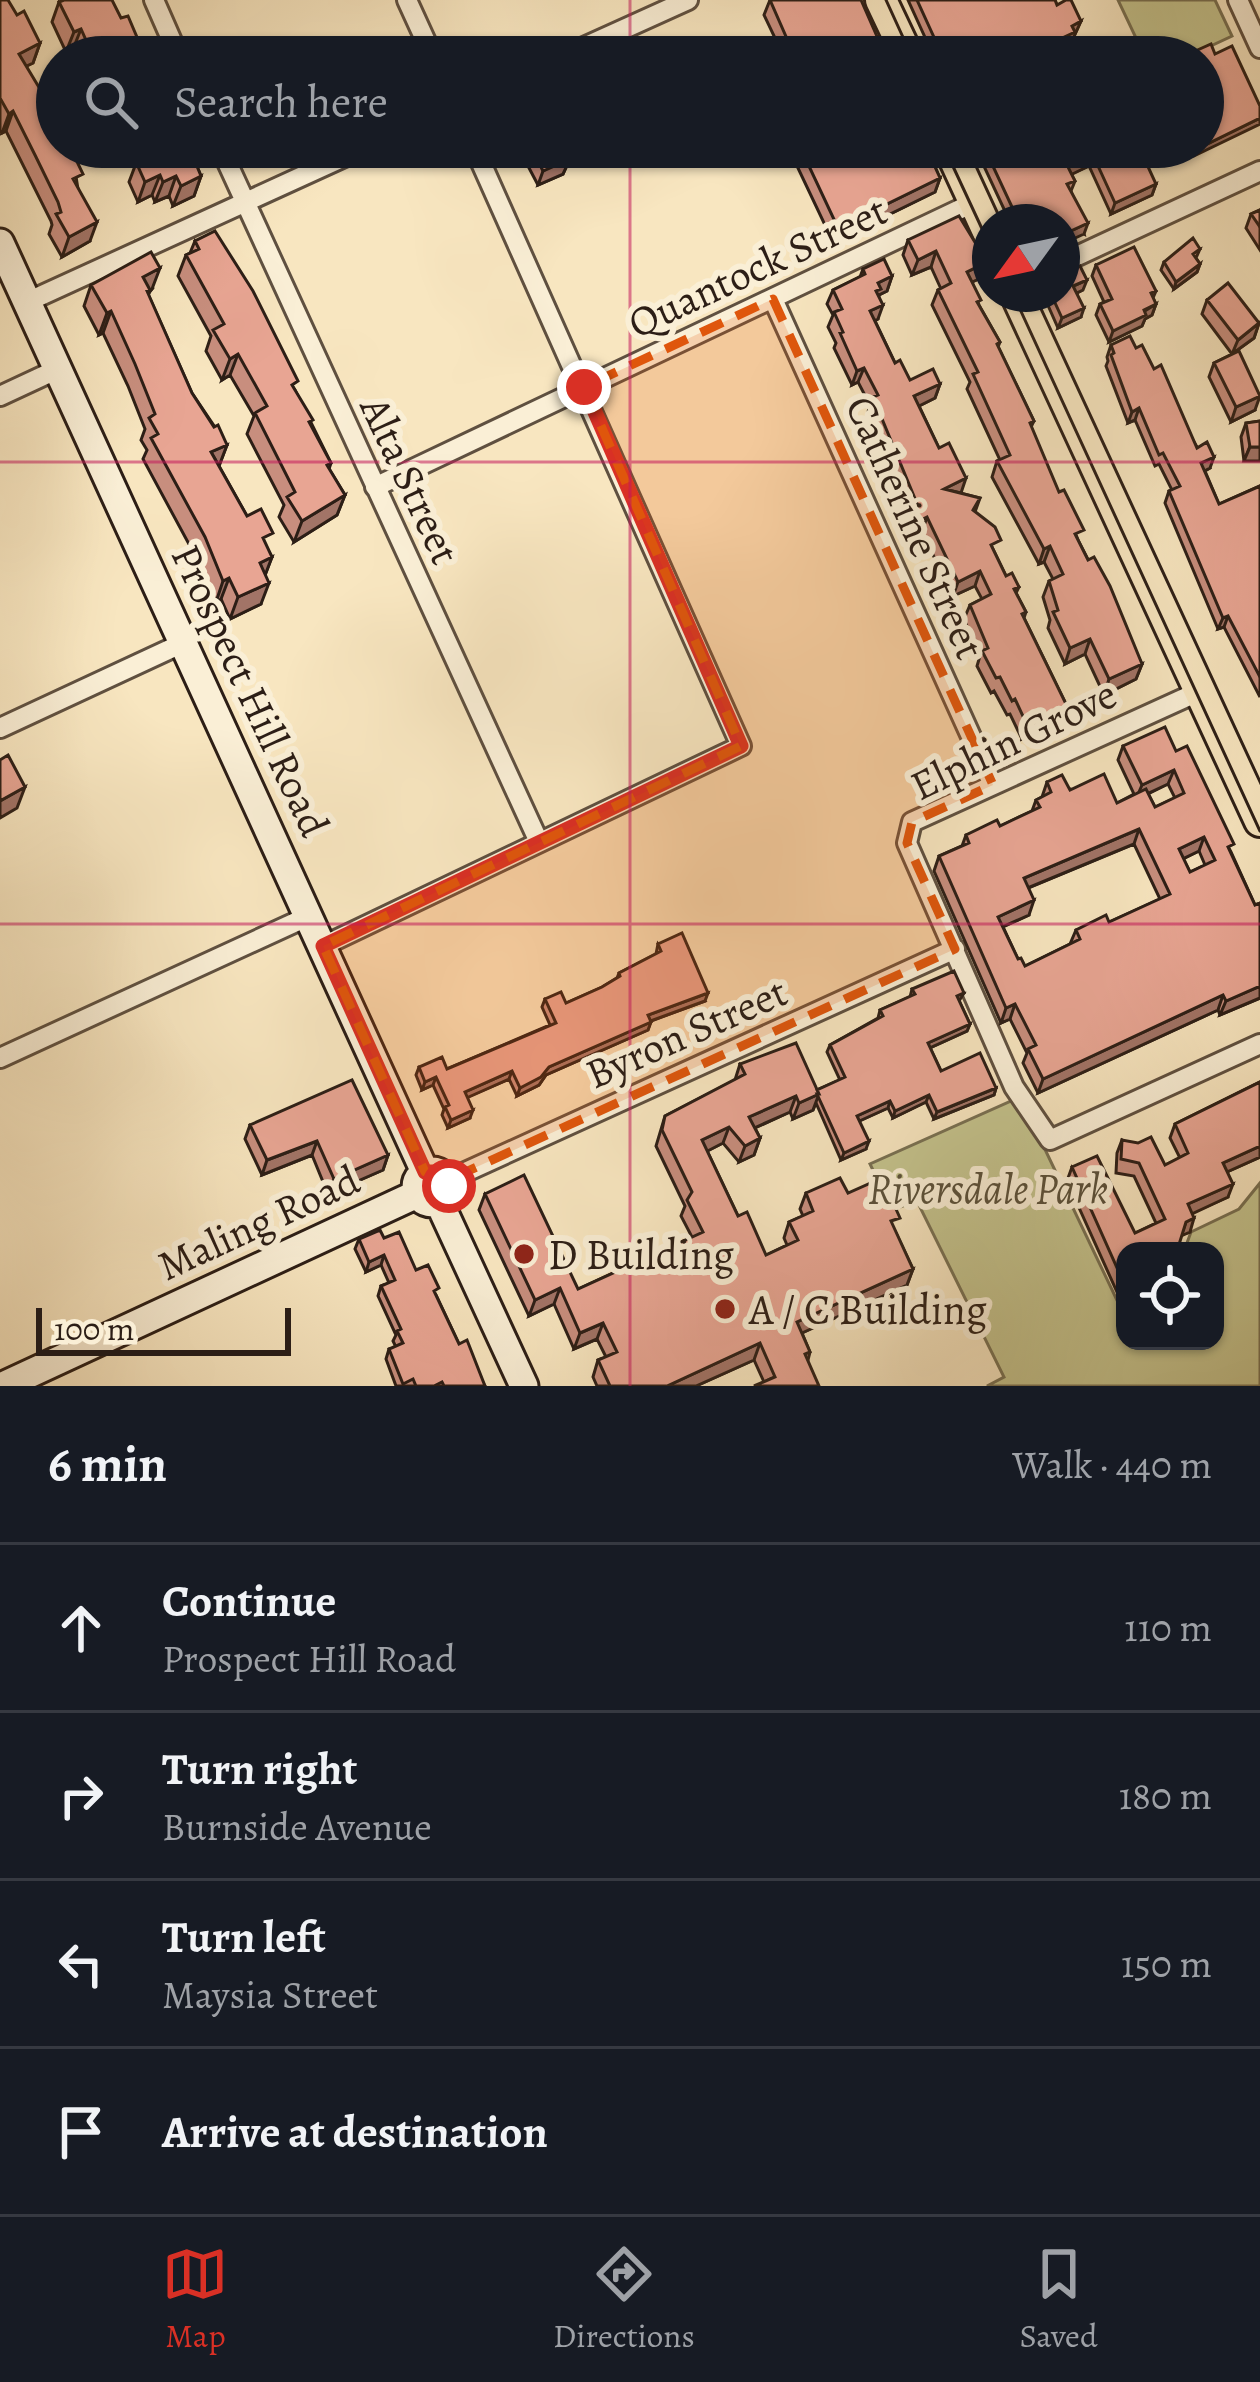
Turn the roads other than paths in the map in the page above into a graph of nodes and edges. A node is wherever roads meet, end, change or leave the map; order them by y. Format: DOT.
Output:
graph roads {
  1 [pos="154,0"];
  2 [pos="407,0"];
  3 [pos="688,0"];
  4 [pos="881,0"];
  5 [pos="1238,0"];
  6 [pos="657,6"];
  7 [pos="170,36"];
  8 [pos="423,36"];
  9 [pos="601,36"];
  10 [pos="898,36"];
  11 [pos="1260,48"];
  12 [pos="229,168"];
  13 [pos="321,168"];
  14 [pos="484,168"];
  15 [pos="959,168"];
  16 [pos="1260,171"];
  17 [pos="974,202"];
  18 [pos="245,203"];
  19 [pos="0,243"];
  20 [pos="1080,255"];
  21 [pos="772,299"];
  22 [pos="27,302"];
  23 [pos="1024,312"];
  24 [pos="58,369"];
  25 [pos="584,387"];
  26 [pos="0,396"];
  27 [pos="375,487"];
  28 [pos="183,643"];
  29 [pos="1200,691"];
  30 [pos="0,728"];
  31 [pos="993,785"];
  32 [pos="1260,821"];
  33 [pos="538,842"];
  34 [pos="309,916"];
  35 [pos="323,946"];
  36 [pos="955,949"];
  37 [pos="1260,1043"];
  38 [pos="0,1058"];
  39 [pos="432,1187"];
  40 [pos="3,1386"];
  41 [pos="524,1386"];
  1 -- 7 [label="street"];
  2 -- 8 [label="street"];
  3 -- 6 [label="street"];
  4 -- 10 [label="main road"];
  5 -- 11 [label="street"];
  6 -- 9 [label="street"];
  12 -- 18 [label="street, Alta Street"];
  13 -- 18 [label="street"];
  14 -- 25 [label="street"];
  15 -- 17 [label="main road"];
  16 -- 20 [label="street"];
  17 -- 21 [label="street, Quantock Street"];
  18 -- 22 [label="street"];
  18 -- 27 [label="street, Alta Street"];
  19 -- 22 [label="street, Prospect Hill Road"];
  21 -- 25 [label="street, Quantock Street"];
  21 -- 31 [label="street, Catherine Street"];
  22 -- 24 [label="street, Prospect Hill Road"];
  23 -- 29 [label="main road"];
  24 -- 26 [label="street"];
  24 -- 28 [label="street, Prospect Hill Road"];
  25 -- 27 [label="street, Quantock Street"];
  25 -- 33 [label="street"];
  27 -- 33 [label="street, Alta Street"];
  28 -- 30 [label="street"];
  28 -- 34 [label="street, Prospect Hill Road"];
  29 -- 31 [label="street, Elphin Grove"];
  29 -- 32 [label="main road"];
  31 -- 36 [label="street, Elphin Grove"];
  33 -- 35 [label="street"];
  34 -- 35 [label="street, Prospect Hill Road"];
  34 -- 38 [label="street"];
  35 -- 39 [label="street, Prospect Hill Road"];
  36 -- 37 [label="street"];
  36 -- 39 [label="street, Byron Street"];
  39 -- 40 [label="street, Maling Road"];
  39 -- 41 [label="street, Prospect Hill Road"];
}
